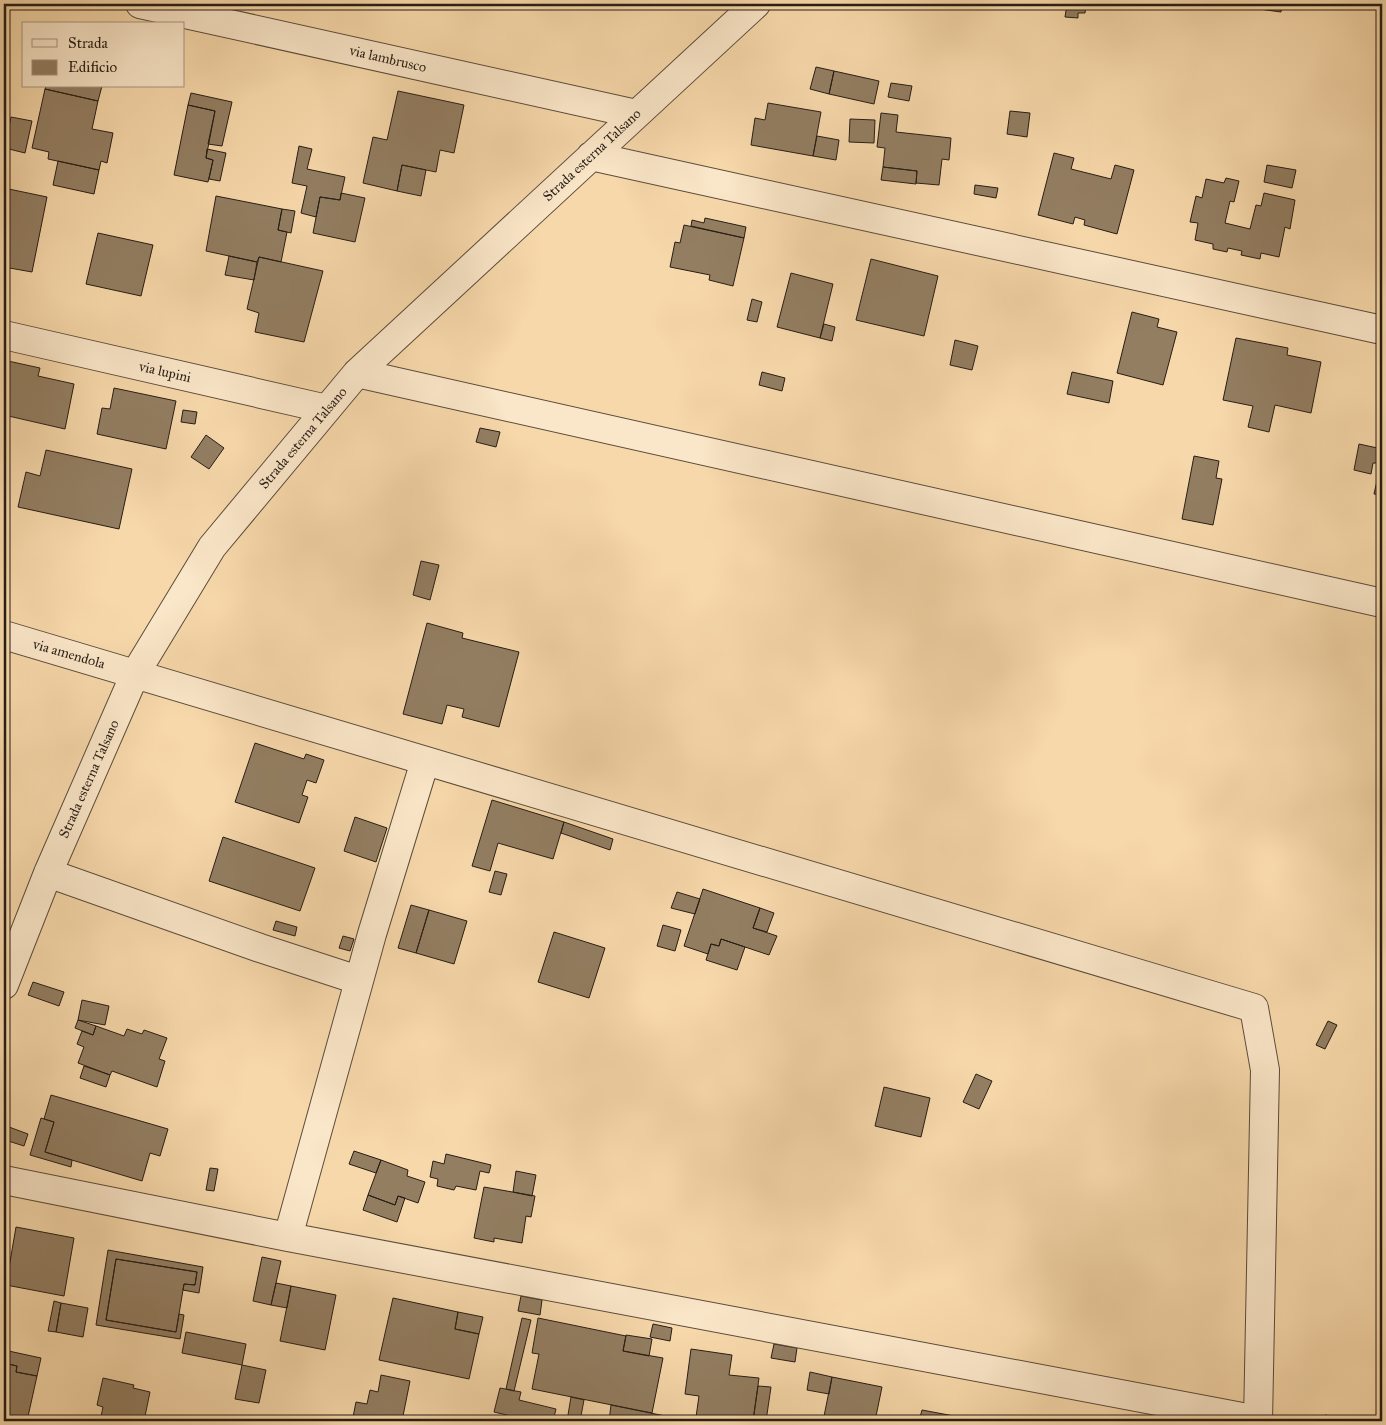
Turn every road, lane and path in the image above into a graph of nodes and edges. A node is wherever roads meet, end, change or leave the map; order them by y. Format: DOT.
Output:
graph roads {
  1 [pos="140,4"];
  2 [pos="756,4"];
  3 [pos="636,114"];
  4 [pos="591,156"];
  5 [pos="1382,330"];
  6 [pos="4,334"];
  7 [pos="357,372"];
  8 [pos="327,409"];
  9 [pos="1382,603"];
  10 [pos="4,635"];
  11 [pos="135,674"];
  12 [pos="426,761"];
  13 [pos="48,873"];
  14 [pos="358,980"];
  15 [pos="4,985"];
  16 [pos="4,1180"];
  17 [pos="288,1237"];
  18 [pos="1258,1421"];
  1 -- 3 [label="street, via lambrusco"];
  2 -- 3 [label="street, Strada esterna Talsano"];
  3 -- 4 [label="street, Strada esterna Talsano"];
  4 -- 5 [label="street"];
  4 -- 7 [label="street, Strada esterna Talsano"];
  6 -- 8 [label="street, via lupini"];
  7 -- 8 [label="street, Strada esterna Talsano"];
  7 -- 9 [label="street"];
  8 -- 11 [label="street, Strada esterna Talsano"];
  10 -- 11 [label="street, via amendola"];
  11 -- 12 [label="street, via amendola"];
  11 -- 13 [label="street, Strada esterna Talsano"];
  12 -- 14 [label="street"];
  12 -- 18 [label="street, via amendola"];
  13 -- 14 [label="street"];
  13 -- 15 [label="street, Strada esterna Talsano"];
  14 -- 17 [label="street"];
  16 -- 17 [label="street"];
  17 -- 18 [label="street"];
}
